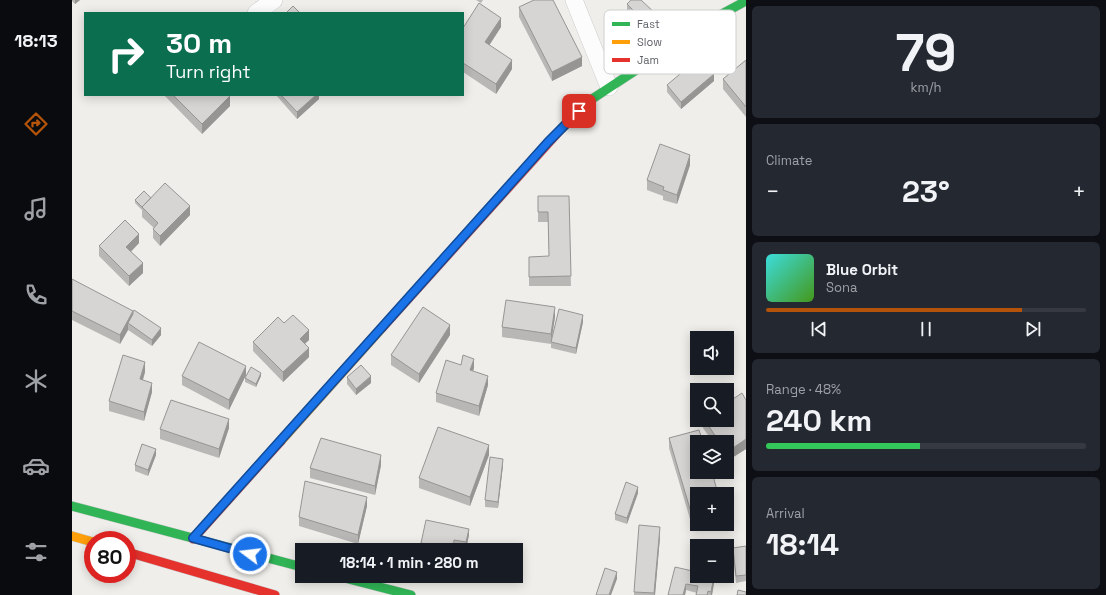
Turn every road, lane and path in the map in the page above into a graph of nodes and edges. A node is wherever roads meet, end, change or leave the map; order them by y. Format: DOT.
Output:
graph roads {
  1 [pos="274,0"];
  2 [pos="574,0"];
  3 [pos="746,1"];
  4 [pos="729,10"];
  5 [pos="257,12"];
  6 [pos="629,74"];
  7 [pos="609,87"];
  8 [pos="72,506"];
  9 [pos="72,536"];
  10 [pos="193,538"];
  11 [pos="84,539"];
  12 [pos="136,555"];
  13 [pos="295,565"];
  14 [pos="364,583"];
  15 [pos="275,595"];
  16 [pos="411,595"];
  1 -- 5 [label="street"];
  2 -- 7 [label="street"];
  3 -- 4 [label="main road"];
  6 -- 7 [label="main road"];
  7 -- 10 [label="main road"];
  8 -- 10 [label="main road"];
  9 -- 11 [label="main road"];
  10 -- 13 [label="main road"];
  12 -- 15 [label="main road"];
  14 -- 16 [label="main road"];
}
